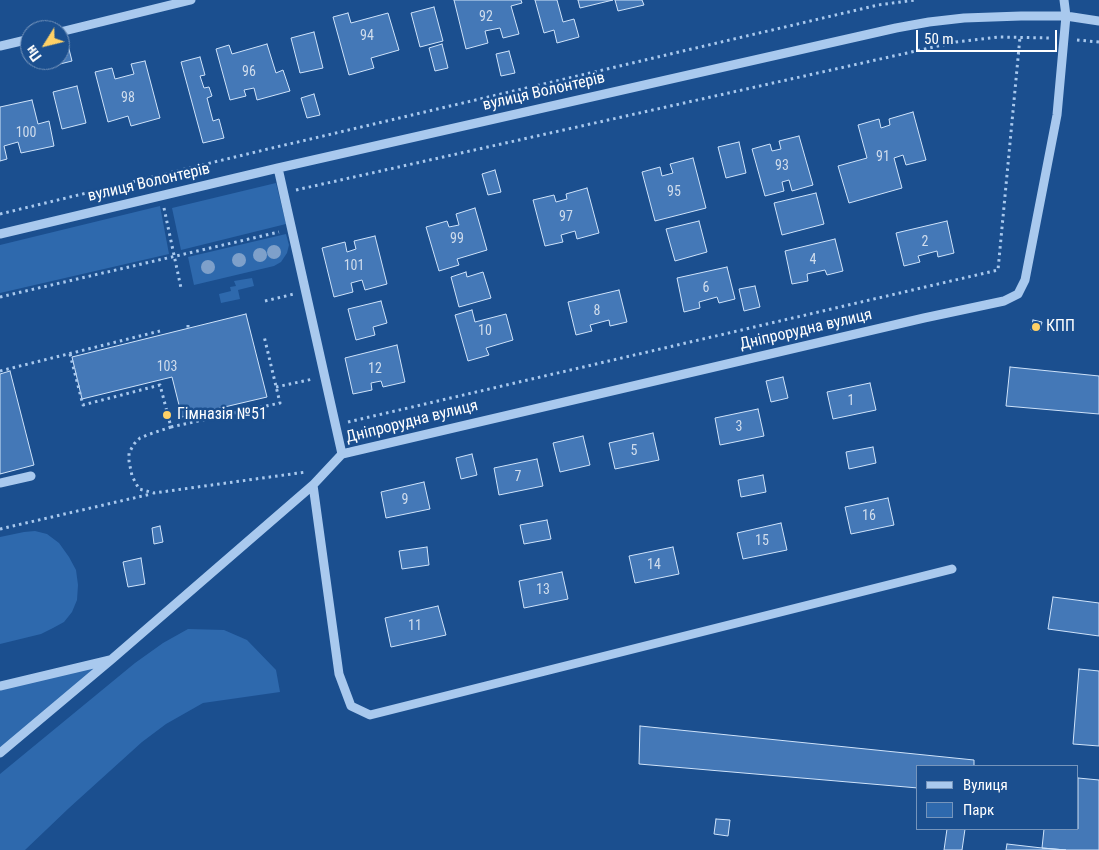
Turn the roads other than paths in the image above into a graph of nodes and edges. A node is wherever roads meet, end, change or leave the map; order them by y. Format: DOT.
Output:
graph roads {
  1 [pos="191,0"];
  2 [pos="1064,0"];
  3 [pos="1066,16"];
  4 [pos="1099,20"];
  5 [pos="70,30"];
  6 [pos="20,41"];
  7 [pos="0,46"];
  8 [pos="278,168"];
  9 [pos="0,234"];
  10 [pos="342,454"];
  11 [pos="31,476"];
  12 [pos="0,483"];
  13 [pos="313,486"];
  14 [pos="952,568"];
  15 [pos="112,659"];
  16 [pos="0,686"];
  17 [pos="0,753"];
  1 -- 5 [label="street"];
  2 -- 3 [label="street, Дніпрорудна вулиця"];
  3 -- 4 [label="street, вулиця Волонтерів"];
  3 -- 8 [label="street, вулиця Волонтерів"];
  3 -- 10 [label="street, Дніпрорудна вулиця"];
  6 -- 7 [label="street"];
  8 -- 9 [label="street, вулиця Волонтерів"];
  8 -- 10 [label="street"];
  10 -- 13 [label="street, Дніпрорудна вулиця"];
  11 -- 12 [label="street"];
  13 -- 14 [label="street"];
  13 -- 15 [label="street, Дніпрорудна вулиця"];
  15 -- 16 [label="street"];
  15 -- 17 [label="street, Дніпрорудна вулиця"];
}
